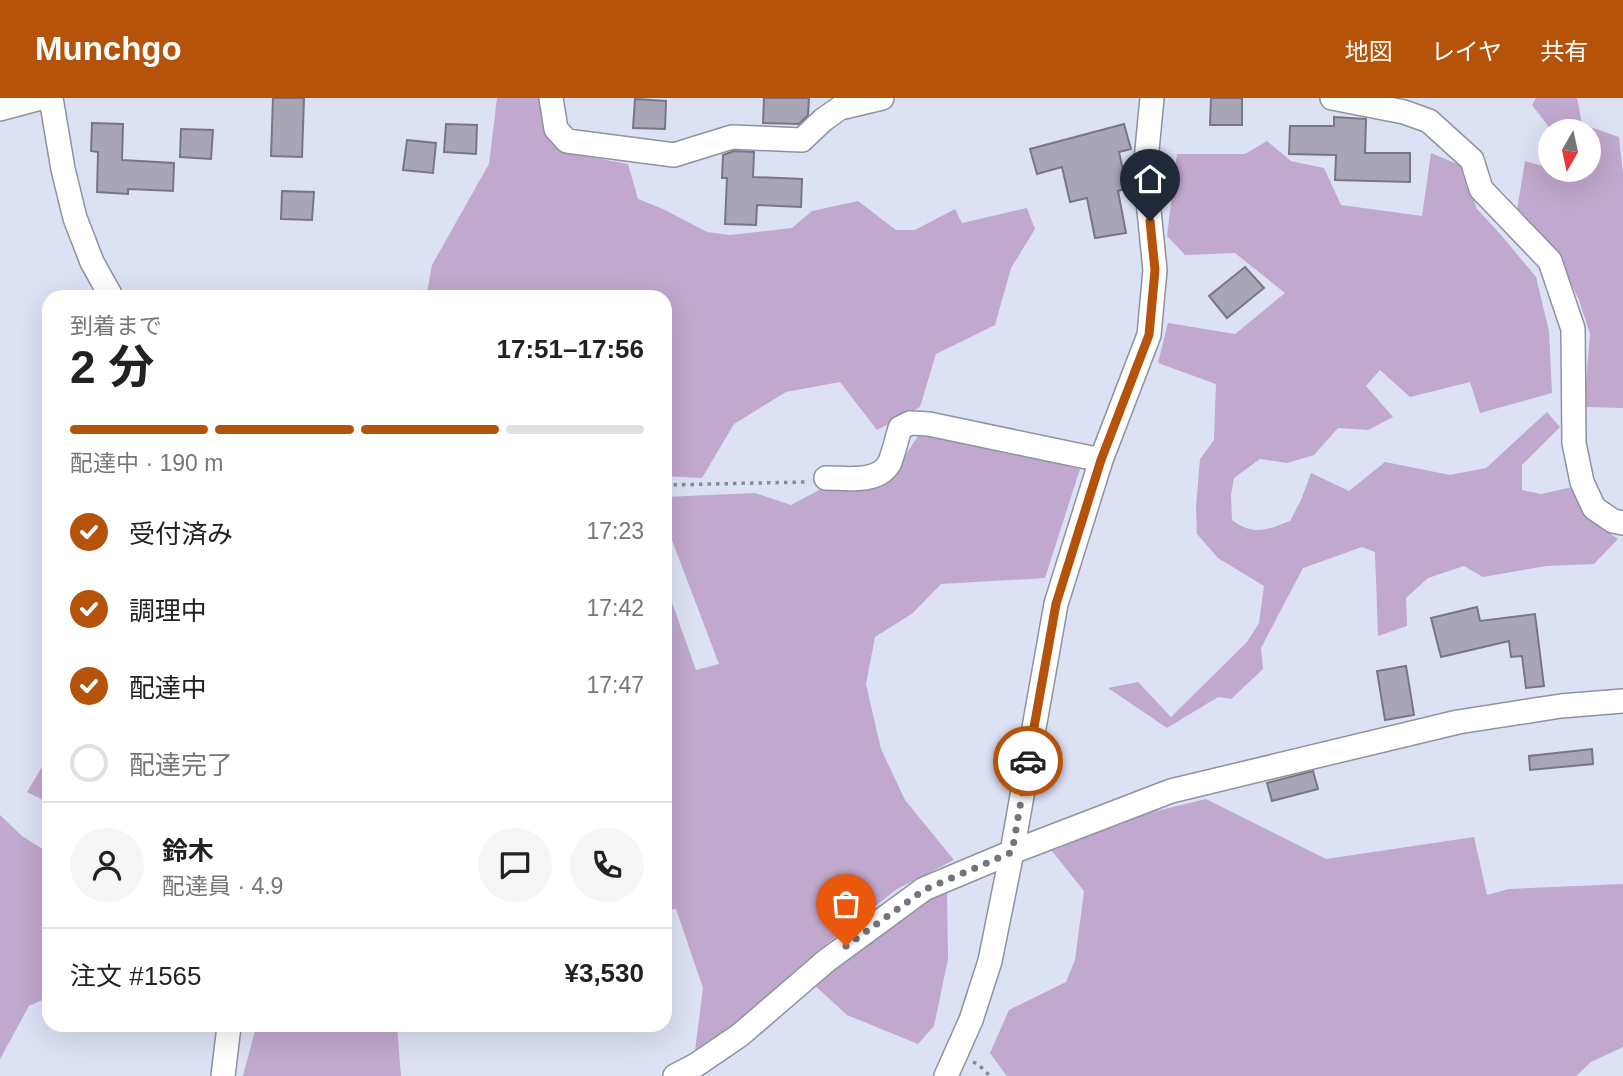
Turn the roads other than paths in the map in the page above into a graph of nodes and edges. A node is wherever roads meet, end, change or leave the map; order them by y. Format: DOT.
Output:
graph roads {
  1 [pos="41,98"];
  2 [pos="51,98"];
  3 [pos="551,98"];
  4 [pos="882,98"];
  5 [pos="1152,98"];
  6 [pos="1332,98"];
  7 [pos="0,109"];
  8 [pos="108,290"];
  9 [pos="1101,460"];
  10 [pos="826,478"];
  11 [pos="1623,523"];
  12 [pos="1623,701"];
  13 [pos="1012,852"];
  14 [pos="228,1032"];
  15 [pos="223,1076"];
  16 [pos="675,1076"];
  17 [pos="946,1076"];
  1 -- 7 [label="street"];
  2 -- 8 [label="street"];
  3 -- 4 [label="street"];
  5 -- 9 [label="street"];
  6 -- 11 [label="street"];
  9 -- 10 [label="street"];
  9 -- 13 [label="street"];
  12 -- 13 [label="street"];
  13 -- 16 [label="street"];
  13 -- 17 [label="street"];
  14 -- 15 [label="street"];
}
